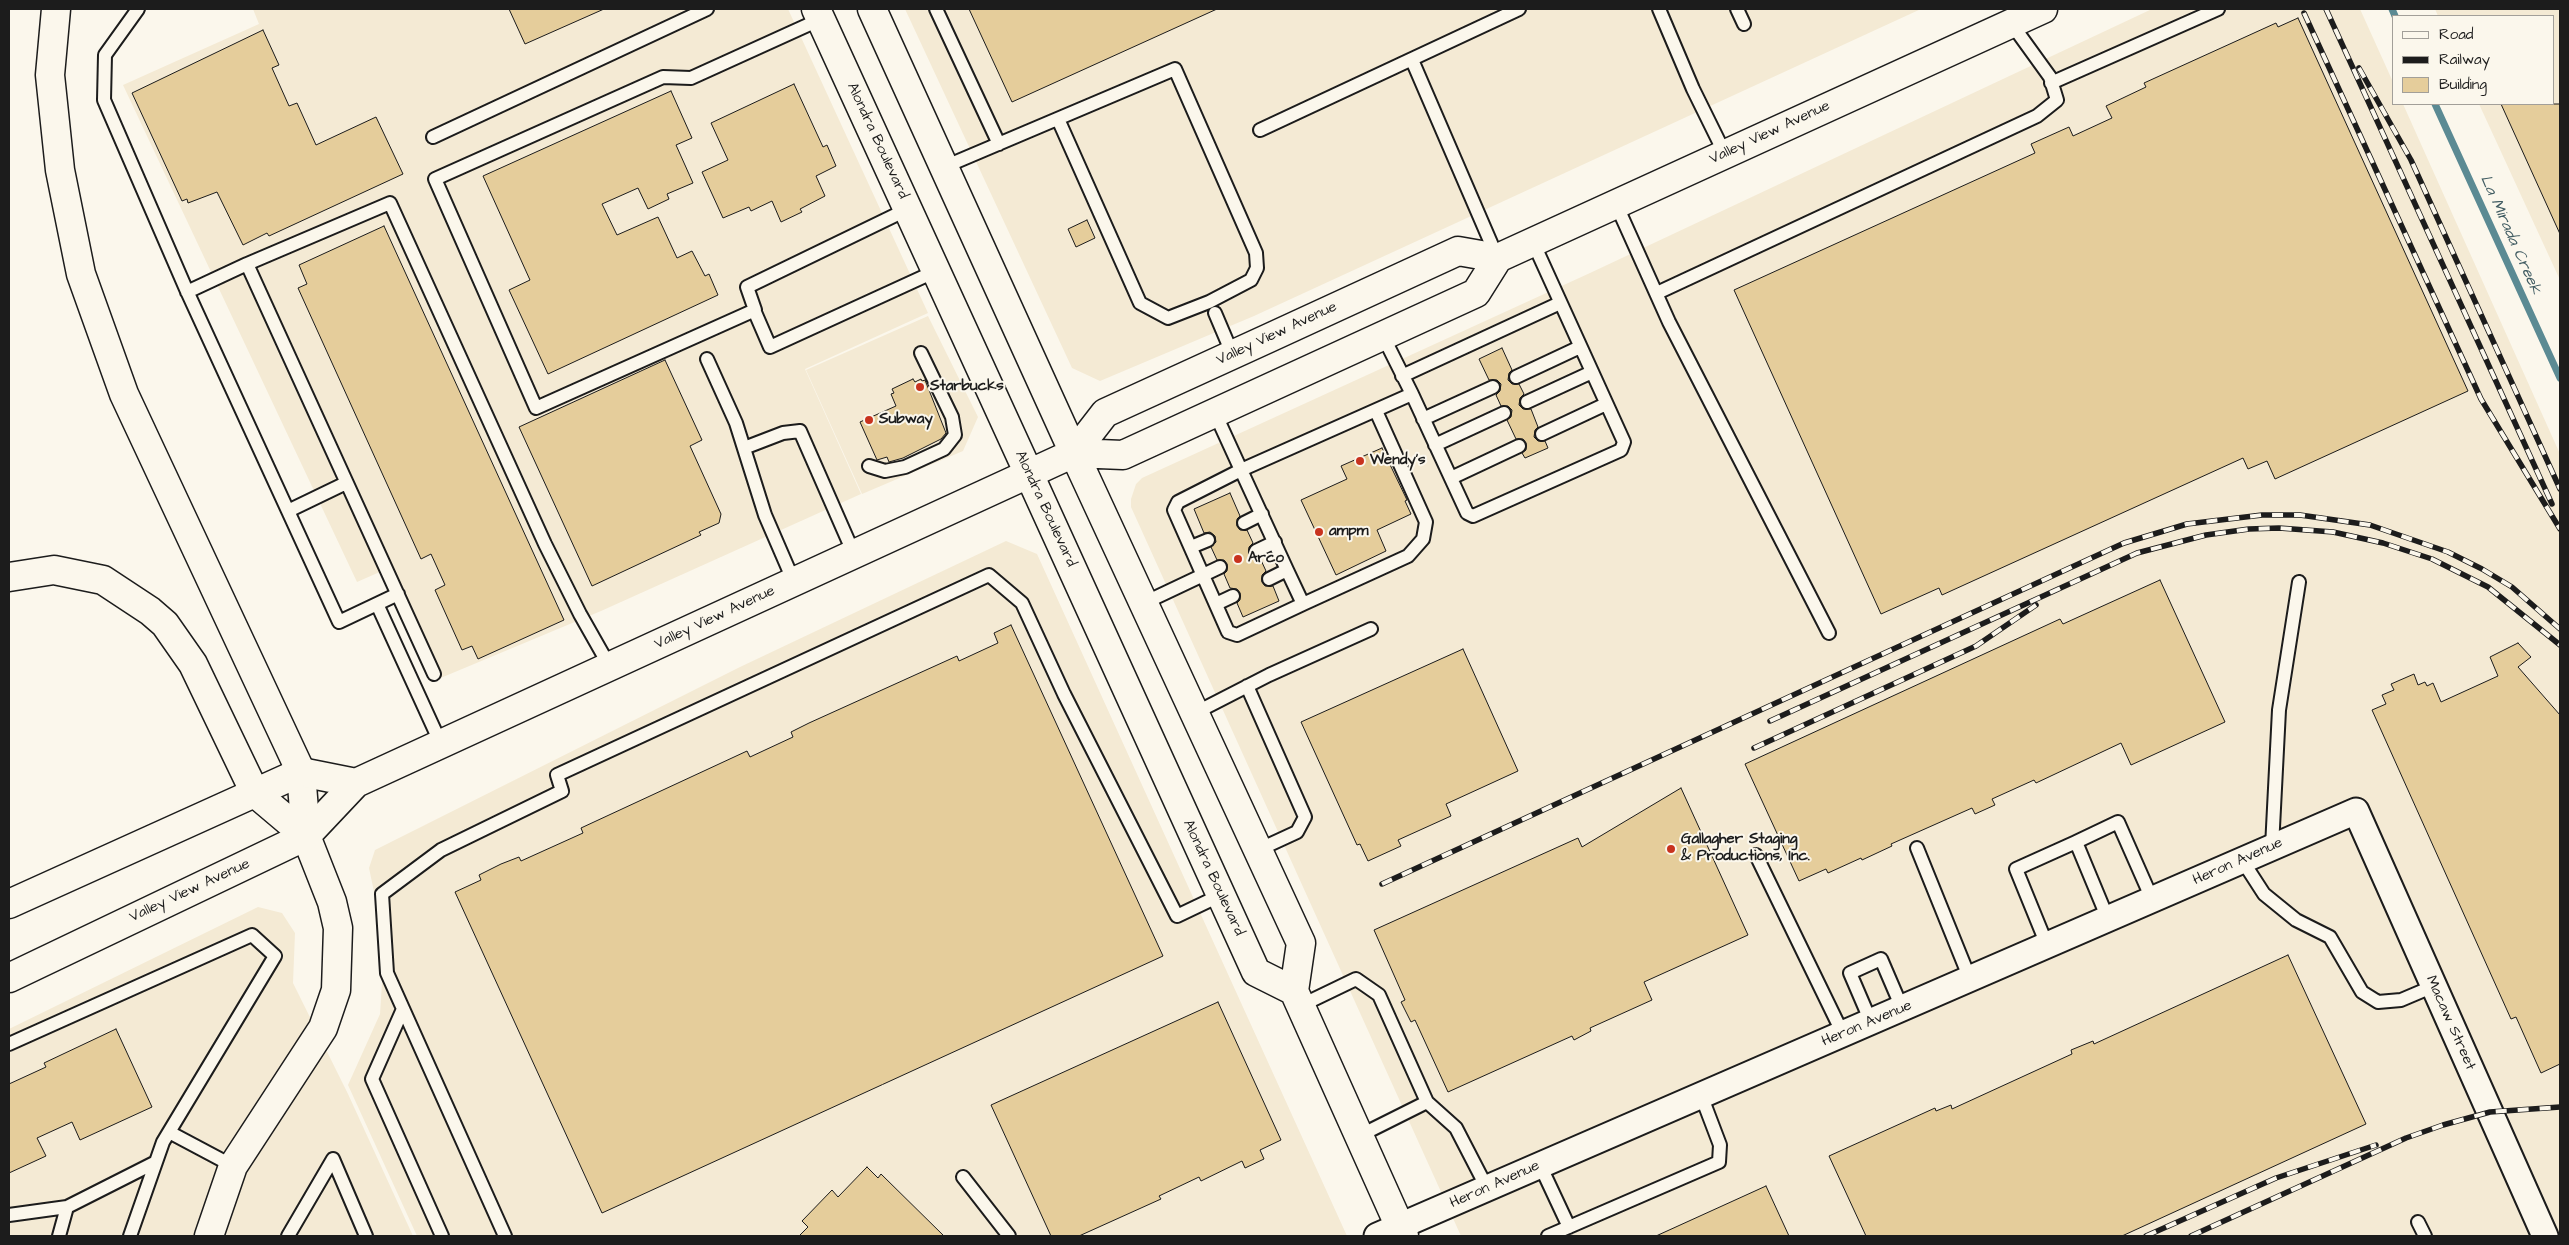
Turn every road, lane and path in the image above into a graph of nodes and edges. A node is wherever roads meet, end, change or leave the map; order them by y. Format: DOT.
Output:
graph roads {
  1 [pos="56,9"];
  2 [pos="138,9"];
  3 [pos="707,9"];
  4 [pos="872,9"];
  5 [pos="936,9"];
  6 [pos="1519,9"];
  7 [pos="1659,9"];
  8 [pos="1737,9"];
  9 [pos="2043,9"];
  10 [pos="2218,9"];
  11 [pos="818,14"];
  12 [pos="2012,23"];
  13 [pos="1744,24"];
  14 [pos="1412,60"];
  15 [pos="2051,83"];
  16 [pos="1058,119"];
  17 [pos="1260,130"];
  18 [pos="433,138"];
  19 [pos="999,144"];
  20 [pos="1725,154"];
  21 [pos="944,167"];
  22 [pos="1616,204"];
  23 [pos="908,209"];
  24 [pos="1533,242"];
  25 [pos="1498,258"];
  26 [pos="247,264"];
  27 [pos="936,271"];
  28 [pos="187,292"];
  29 [pos="1656,293"];
  30 [pos="1560,303"];
  31 [pos="754,310"];
  32 [pos="1215,314"];
  33 [pos="1383,336"];
  34 [pos="1229,346"];
  35 [pos="1580,348"];
  36 [pos="922,353"];
  37 [pos="707,358"];
  38 [pos="1592,372"];
  39 [pos="1402,376"];
  40 [pos="1516,377"];
  41 [pos="1493,388"];
  42 [pos="1412,394"];
  43 [pos="1527,402"];
  44 [pos="1606,404"];
  45 [pos="1376,411"];
  46 [pos="1215,413"];
  47 [pos="1504,413"];
  48 [pos="1423,419"];
  49 [pos="1542,434"];
  50 [pos="1435,445"];
  51 [pos="1519,446"];
  52 [pos="744,448"];
  53 [pos="1074,453"];
  54 [pos="869,466"];
  55 [pos="1241,470"];
  56 [pos="1029,474"];
  57 [pos="1451,478"];
  58 [pos="346,483"];
  59 [pos="288,511"];
  60 [pos="1262,514"];
  61 [pos="1244,523"];
  62 [pos="1208,540"];
  63 [pos="1275,542"];
  64 [pos="1191,547"];
  65 [pos="1256,551"];
  66 [pos="854,554"];
  67 [pos="1220,567"];
  68 [pos="1287,570"];
  69 [pos="1203,575"];
  70 [pos="9,578"];
  71 [pos="1269,579"];
  72 [pos="794,582"];
  73 [pos="2299,582"];
  74 [pos="398,594"];
  75 [pos="1234,596"];
  76 [pos="1144,603"];
  77 [pos="376,604"];
  78 [pos="1216,604"];
  79 [pos="1304,604"];
  80 [pos="1371,629"];
  81 [pos="1829,633"];
  82 [pos="610,667"];
  83 [pos="434,674"];
  84 [pos="1247,686"];
  85 [pos="1195,712"];
  86 [pos="441,744"];
  87 [pos="301,772"];
  88 [pos="356,783"];
  89 [pos="255,793"];
  90 [pos="2356,810"];
  91 [pos="306,836"];
  92 [pos="2076,842"];
  93 [pos="2272,847"];
  94 [pos="1917,848"];
  95 [pos="1258,850"];
  96 [pos="1756,855"];
  97 [pos="2242,860"];
  98 [pos="1221,895"];
  99 [pos="2152,899"];
  100 [pos="17,900"];
  101 [pos="2108,919"];
  102 [pos="2047,945"];
  103 [pos="9,978"];
  104 [pos="1970,979"];
  105 [pos="2434,986"];
  106 [pos="1297,998"];
  107 [pos="1902,1008"];
  108 [pos="403,1009"];
  109 [pos="1871,1022"];
  110 [pos="1843,1034"];
  111 [pos="9,1044"];
  112 [pos="1701,1095"];
  113 [pos="1427,1102"];
  114 [pos="169,1132"];
  115 [pos="1359,1136"];
  116 [pos="156,1162"];
  117 [pos="1540,1165"];
  118 [pos="233,1166"];
  119 [pos="963,1177"];
  120 [pos="1487,1188"];
  121 [pos="67,1207"];
  122 [pos="9,1215"];
  123 [pos="2418,1222"];
  124 [pos="1569,1227"];
  125 [pos="1393,1233"];
  126 [pos="59,1236"];
  127 [pos="130,1236"];
  128 [pos="209,1236"];
  129 [pos="288,1236"];
  130 [pos="366,1236"];
  131 [pos="442,1236"];
  132 [pos="505,1236"];
  133 [pos="1009,1236"];
  134 [pos="1548,1236"];
  135 [pos="2425,1236"];
  136 [pos="2545,1236"];
  1 -- 87 [label="main road"];
  2 -- 28 [label="lane"];
  3 -- 18 [label="lane"];
  4 -- 21 [label="main road"];
  5 -- 19 [label="lane"];
  6 -- 14 [label="lane"];
  7 -- 20 [label="lane"];
  8 -- 13 [label="lane"];
  9 -- 12 [label="main road, Valley View Avenue"];
  10 -- 15 [label="lane"];
  11 -- 23 [label="main road, Alondra Boulevard"];
  11 -- 31 [label="lane"];
  12 -- 15 [label="lane"];
  12 -- 20 [label="main road, Valley View Avenue"];
  14 -- 17 [label="lane"];
  14 -- 25 [label="lane"];
  15 -- 29 [label="lane"];
  16 -- 16 [label="lane"];
  16 -- 19 [label="lane"];
  19 -- 21 [label="lane"];
  20 -- 22 [label="main road, Valley View Avenue"];
  21 -- 53 [label="main road"];
  22 -- 24 [label="main road, Valley View Avenue"];
  22 -- 29 [label="lane"];
  23 -- 27 [label="main road, Alondra Boulevard"];
  23 -- 31 [label="lane"];
  24 -- 25 [label="main road, Valley View Avenue"];
  24 -- 30 [label="lane"];
  25 -- 33 [label="main road, Valley View Avenue"];
  25 -- 53 [label="main road, Valley View Avenue"];
  26 -- 28 [label="lane"];
  26 -- 58 [label="lane"];
  26 -- 82 [label="lane"];
  27 -- 31 [label="lane"];
  27 -- 56 [label="main road, Alondra Boulevard"];
  28 -- 59 [label="lane"];
  29 -- 81 [label="lane"];
  30 -- 35 [label="lane"];
  30 -- 39 [label="lane"];
  32 -- 34 [label="lane"];
  33 -- 39 [label="lane"];
  33 -- 46 [label="main road, Valley View Avenue"];
  35 -- 38 [label="lane"];
  35 -- 40 [label="lane"];
  36 -- 54 [label="lane"];
  37 -- 52 [label="lane"];
  38 -- 43 [label="lane"];
  38 -- 44 [label="lane"];
  39 -- 42 [label="lane"];
  41 -- 48 [label="lane"];
  42 -- 45 [label="lane"];
  42 -- 48 [label="lane"];
  44 -- 49 [label="lane"];
  44 -- 57 [label="lane"];
  45 -- 55 [label="lane"];
  45 -- 79 [label="lane"];
  46 -- 53 [label="main road, Valley View Avenue"];
  46 -- 55 [label="lane"];
  47 -- 50 [label="lane"];
  48 -- 50 [label="lane"];
  50 -- 57 [label="lane"];
  51 -- 57 [label="lane"];
  52 -- 66 [label="lane"];
  52 -- 72 [label="lane"];
  53 -- 56 [label="main road, Valley View Avenue"];
  53 -- 76 [label="main road"];
  55 -- 60 [label="lane"];
  55 -- 64 [label="lane"];
  56 -- 66 [label="main road, Valley View Avenue"];
  56 -- 98 [label="main road, Alondra Boulevard"];
  58 -- 59 [label="lane"];
  58 -- 74 [label="lane"];
  59 -- 77 [label="lane"];
  60 -- 61 [label="lane"];
  60 -- 63 [label="lane"];
  62 -- 64 [label="lane"];
  63 -- 65 [label="lane"];
  63 -- 68 [label="lane"];
  64 -- 69 [label="lane"];
  66 -- 72 [label="main road, Valley View Avenue"];
  67 -- 69 [label="lane"];
  68 -- 71 [label="lane"];
  68 -- 79 [label="lane"];
  69 -- 76 [label="lane"];
  69 -- 78 [label="lane"];
  70 -- 89 [label="main road"];
  72 -- 82 [label="main road, Valley View Avenue"];
  73 -- 93 [label="lane"];
  74 -- 77 [label="lane"];
  74 -- 83 [label="lane"];
  75 -- 78 [label="lane"];
  76 -- 85 [label="main road"];
  77 -- 86 [label="lane"];
  78 -- 79 [label="lane"];
  80 -- 84 [label="lane"];
  82 -- 86 [label="main road, Valley View Avenue"];
  84 -- 85 [label="lane"];
  84 -- 95 [label="lane"];
  85 -- 95 [label="main road"];
  86 -- 88 [label="main road, Valley View Avenue"];
  87 -- 88 [label="main road"];
  87 -- 89 [label="main road"];
  87 -- 91 [label="main road"];
  88 -- 91 [label="main road, Valley View Avenue"];
  89 -- 91 [label="main road"];
  89 -- 100 [label="main road"];
  90 -- 93 [label="street, Heron Avenue"];
  90 -- 105 [label="street, Macaw Street"];
  91 -- 103 [label="main road, Valley View Avenue"];
  91 -- 118 [label="main road"];
  92 -- 99 [label="lane"];
  92 -- 101 [label="lane"];
  92 -- 102 [label="lane"];
  93 -- 97 [label="street, Heron Avenue"];
  94 -- 104 [label="lane"];
  95 -- 106 [label="main road"];
  96 -- 110 [label="lane"];
  97 -- 99 [label="street, Heron Avenue"];
  97 -- 105 [label="lane"];
  98 -- 106 [label="main road, Alondra Boulevard"];
  98 -- 108 [label="lane"];
  99 -- 101 [label="street, Heron Avenue"];
  101 -- 102 [label="street, Heron Avenue"];
  102 -- 104 [label="street, Heron Avenue"];
  104 -- 107 [label="street, Heron Avenue"];
  105 -- 136 [label="street, Macaw Street"];
  106 -- 113 [label="lane"];
  106 -- 115 [label="main road"];
  107 -- 109 [label="street, Heron Avenue"];
  107 -- 109 [label="lane"];
  108 -- 131 [label="lane"];
  108 -- 132 [label="lane"];
  109 -- 110 [label="street, Heron Avenue"];
  110 -- 112 [label="street, Heron Avenue"];
  111 -- 114 [label="lane"];
  112 -- 117 [label="street, Heron Avenue"];
  112 -- 124 [label="lane"];
  113 -- 115 [label="lane"];
  113 -- 120 [label="lane"];
  114 -- 116 [label="lane"];
  114 -- 118 [label="lane"];
  115 -- 125 [label="main road"];
  116 -- 121 [label="lane"];
  116 -- 127 [label="lane"];
  117 -- 120 [label="street, Heron Avenue"];
  117 -- 124 [label="lane"];
  118 -- 128 [label="main road"];
  119 -- 133 [label="lane"];
  120 -- 125 [label="street, Heron Avenue"];
  121 -- 122 [label="lane"];
  121 -- 126 [label="lane"];
  123 -- 135 [label="lane"];
  124 -- 134 [label="lane"];
  129 -- 130 [label="lane"];
}
